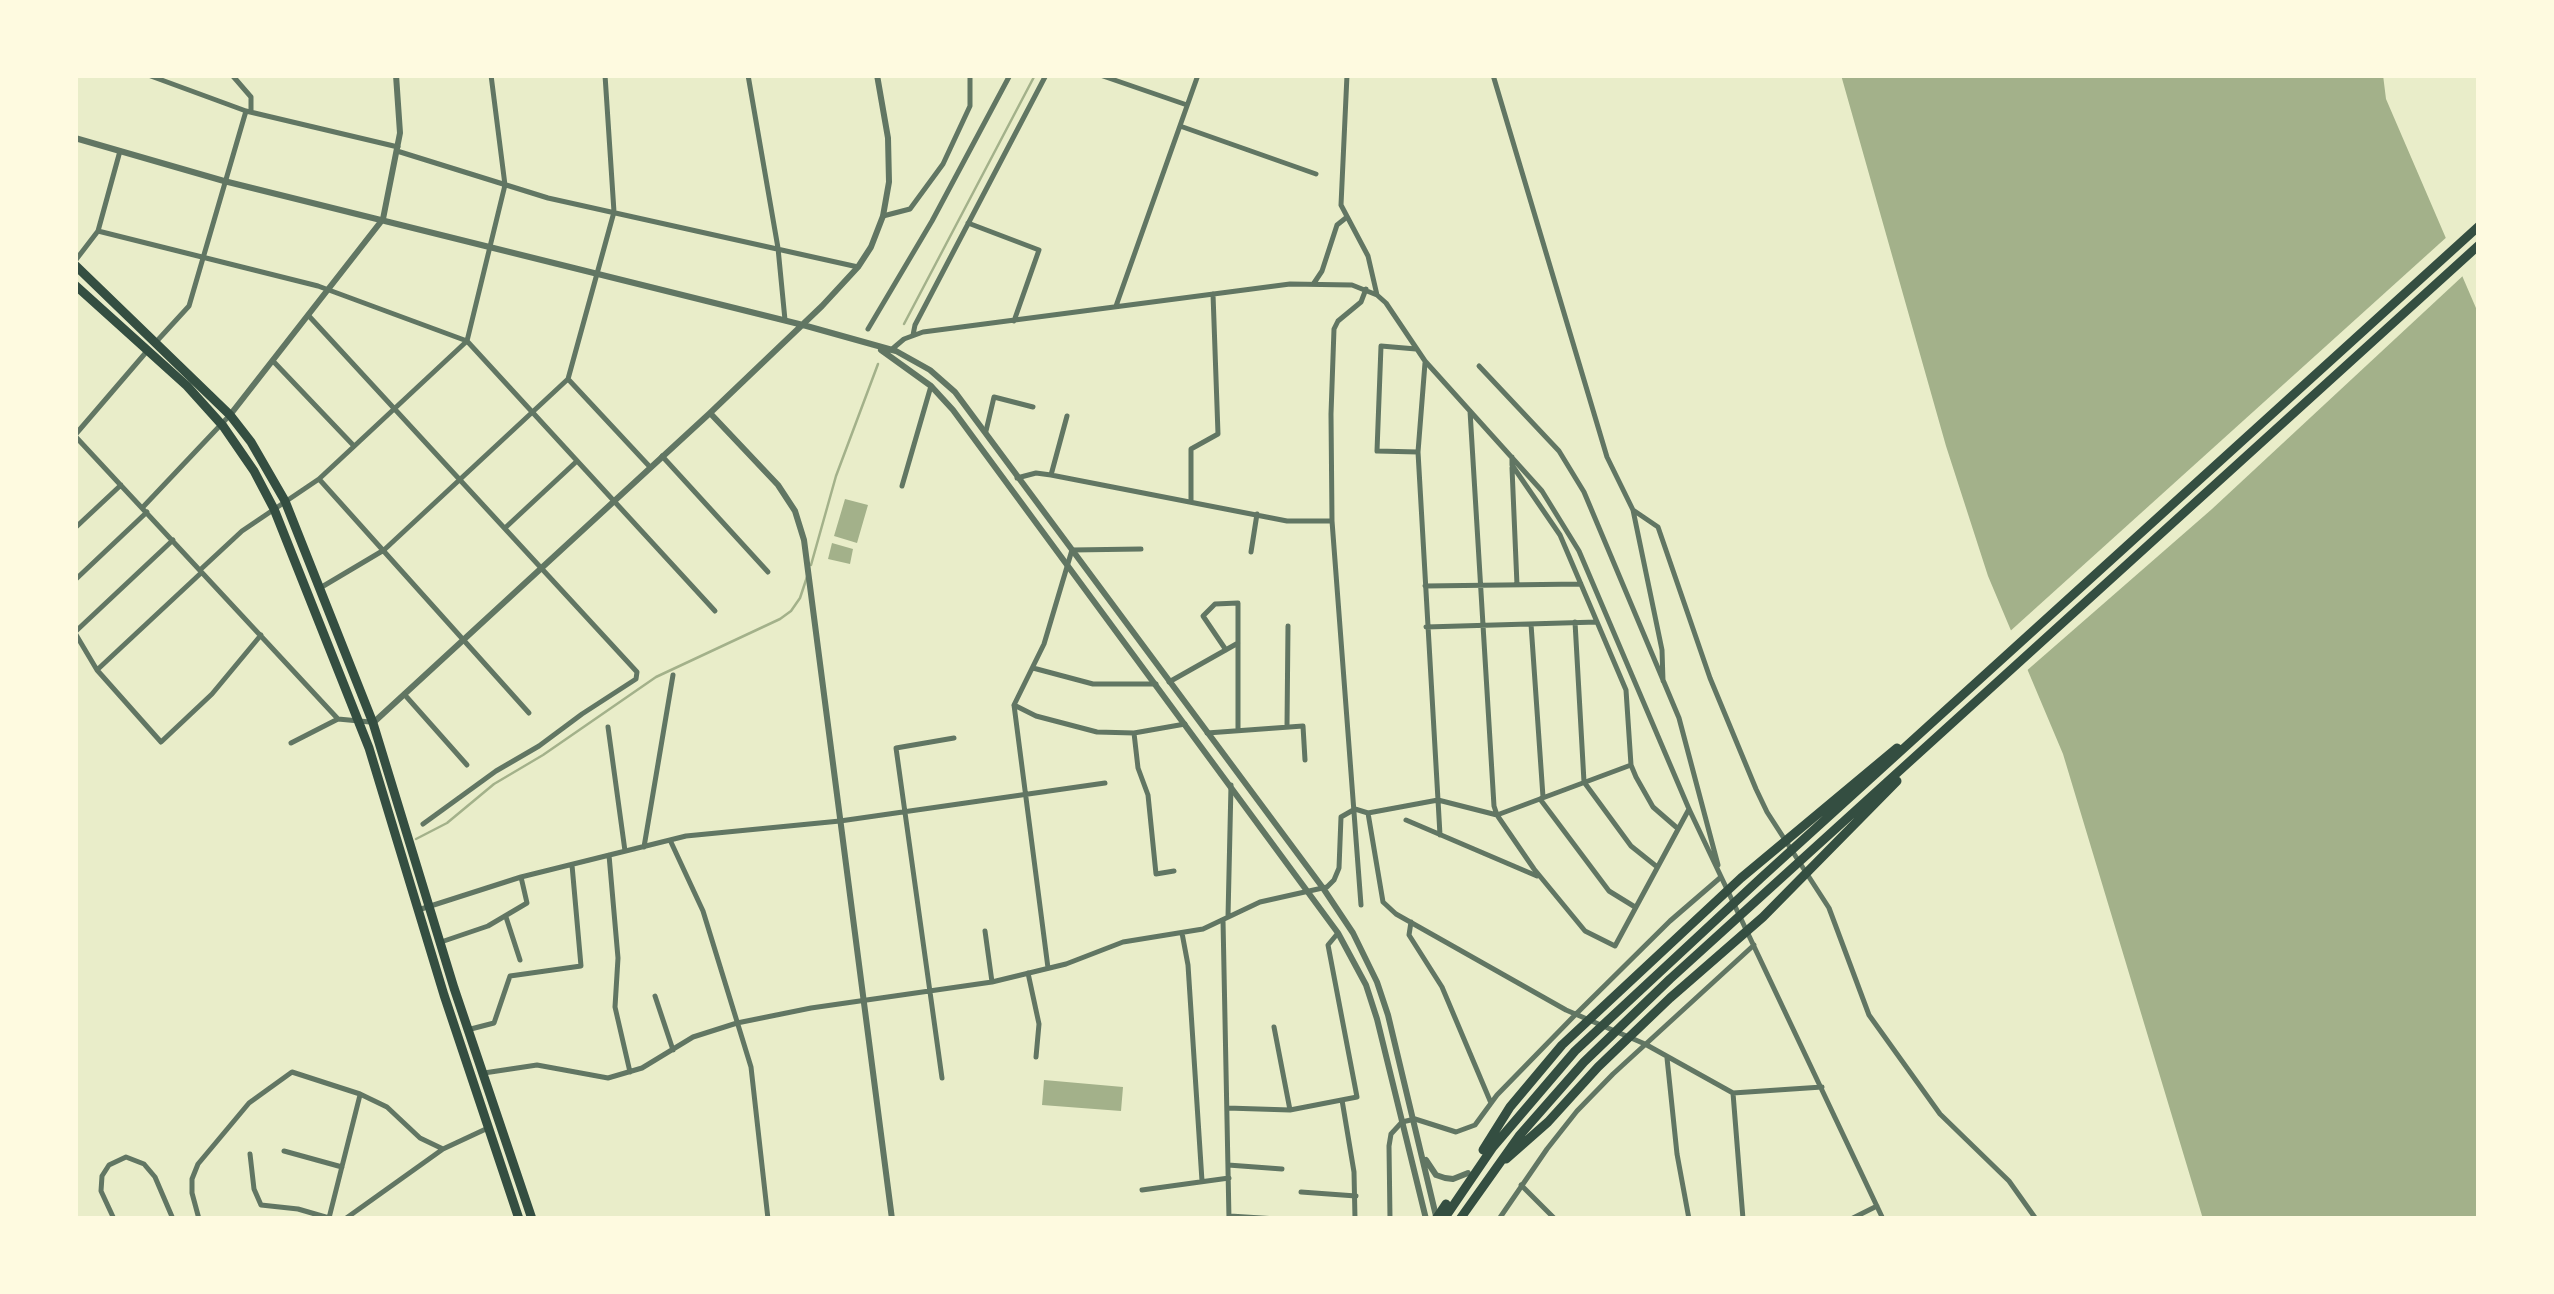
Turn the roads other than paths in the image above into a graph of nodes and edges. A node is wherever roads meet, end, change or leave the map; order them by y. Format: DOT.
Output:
graph roads {
  1 [pos="148,75"];
  2 [pos="232,75"];
  3 [pos="396,75"];
  4 [pos="490,75"];
  5 [pos="604,75"];
  6 [pos="748,75"];
  7 [pos="876,75"];
  8 [pos="970,75"];
  9 [pos="1010,75"];
  10 [pos="1046,75"];
  11 [pos="1100,75"];
  12 [pos="1198,75"];
  13 [pos="1347,75"];
  14 [pos="1493,75"];
  15 [pos="1188,106"];
  16 [pos="248,112"];
  17 [pos="1180,126"];
  18 [pos="75,138"];
  19 [pos="397,149"];
  20 [pos="120,150"];
  21 [pos="1316,174"];
  22 [pos="224,181"];
  23 [pos="505,186"];
  24 [pos="614,212"];
  25 [pos="883,216"];
  26 [pos="1347,217"];
  27 [pos="383,219"];
  28 [pos="968,223"];
  29 [pos="2479,226"];
  30 [pos="98,231"];
  31 [pos="2479,246"];
  32 [pos="491,247"];
  33 [pos="778,248"];
  34 [pos="205,258"];
  35 [pos="75,263"];
  36 [pos="858,266"];
  37 [pos="596,275"];
  38 [pos="1314,283"];
  39 [pos="75,284"];
  40 [pos="1366,289"];
  41 [pos="328,291"];
  42 [pos="1212,292"];
  43 [pos="1377,295"];
  44 [pos="1116,306"];
  45 [pos="308,315"];
  46 [pos="785,320"];
  47 [pos="1014,321"];
  48 [pos="802,325"];
  49 [pos="868,329"];
  50 [pos="913,335"];
  51 [pos="156,341"];
  52 [pos="467,341"];
  53 [pos="871,344"];
  54 [pos="1417,349"];
  55 [pos="891,350"];
  56 [pos="148,351"];
  57 [pos="272,361"];
  58 [pos="1425,361"];
  59 [pos="1479,366"];
  60 [pos="568,380"];
  61 [pos="930,386"];
  62 [pos="1034,406"];
  63 [pos="394,408"];
  64 [pos="1470,408"];
  65 [pos="533,413"];
  66 [pos="710,413"];
  67 [pos="230,415"];
  68 [pos="1067,416"];
  69 [pos="223,426"];
  70 [pos="985,434"];
  71 [pos="75,435"];
  72 [pos="354,446"];
  73 [pos="1418,452"];
  74 [pos="1511,454"];
  75 [pos="662,456"];
  76 [pos="578,461"];
  77 [pos="1512,465"];
  78 [pos="650,467"];
  79 [pos="1050,475"];
  80 [pos="1018,478"];
  81 [pos="318,479"];
  82 [pos="460,481"];
  83 [pos="121,485"];
  84 [pos="902,486"];
  85 [pos="614,500"];
  86 [pos="1191,500"];
  87 [pos="285,501"];
  88 [pos="274,509"];
  89 [pos="145,510"];
  90 [pos="1632,510"];
  91 [pos="1258,514"];
  92 [pos="1332,521"];
  93 [pos="75,528"];
  94 [pos="504,528"];
  95 [pos="173,540"];
  96 [pos="1141,549"];
  97 [pos="384,550"];
  98 [pos="1072,550"];
  99 [pos="1252,552"];
  100 [pos="1068,564"];
  101 [pos="541,567"];
  102 [pos="201,571"];
  103 [pos="768,572"];
  104 [pos="75,580"];
  105 [pos="1582,584"];
  106 [pos="1481,585"];
  107 [pos="1517,585"];
  108 [pos="1425,586"];
  109 [pos="320,588"];
  110 [pos="715,611"];
  111 [pos="1576,622"];
  112 [pos="1596,622"];
  113 [pos="1532,624"];
  114 [pos="1484,625"];
  115 [pos="1288,626"];
  116 [pos="1426,627"];
  117 [pos="75,632"];
  118 [pos="261,635"];
  119 [pos="464,638"];
  120 [pos="1238,643"];
  121 [pos="1226,650"];
  122 [pos="1033,668"];
  123 [pos="97,670"];
  124 [pos="673,675"];
  125 [pos="1664,681"];
  126 [pos="1169,682"];
  127 [pos="1156,684"];
  128 [pos="404,694"];
  129 [pos="1958,700"];
  130 [pos="1014,706"];
  131 [pos="529,713"];
  132 [pos="338,718"];
  133 [pos="359,719"];
  134 [pos="373,723"];
  135 [pos="1186,724"];
  136 [pos="1287,726"];
  137 [pos="608,727"];
  138 [pos="1947,728"];
  139 [pos="1238,730"];
  140 [pos="1134,733"];
  141 [pos="1208,733"];
  142 [pos="954,738"];
  143 [pos="291,743"];
  144 [pos="1305,760"];
  145 [pos="467,765"];
  146 [pos="1631,765"];
  147 [pos="1584,782"];
  148 [pos="1105,783"];
  149 [pos="1231,784"];
  150 [pos="1026,795"];
  151 [pos="1542,798"];
  152 [pos="1438,800"];
  153 [pos="1355,809"];
  154 [pos="1689,809"];
  155 [pos="905,813"];
  156 [pos="1368,813"];
  157 [pos="1497,814"];
  158 [pos="1406,820"];
  159 [pos="840,822"];
  160 [pos="424,824"];
  161 [pos="1676,828"];
  162 [pos="1440,835"];
  163 [pos="670,840"];
  164 [pos="644,847"];
  165 [pos="625,851"];
  166 [pos="610,855"];
  167 [pos="572,865"];
  168 [pos="1656,866"];
  169 [pos="1174,871"];
  170 [pos="1720,875"];
  171 [pos="522,877"];
  172 [pos="1541,877"];
  173 [pos="1324,888"];
  174 [pos="1309,893"];
  175 [pos="1361,904"];
  176 [pos="1635,906"];
  177 [pos="423,908"];
  178 [pos="506,917"];
  179 [pos="1226,919"];
  180 [pos="1410,922"];
  181 [pos="985,932"];
  182 [pos="1182,933"];
  183 [pos="1338,933"];
  184 [pos="440,943"];
  185 [pos="1754,945"];
  186 [pos="520,960"];
  187 [pos="1048,968"];
  188 [pos="1028,974"];
  189 [pos="992,982"];
  190 [pos="930,993"];
  191 [pos="655,996"];
  192 [pos="864,1003"];
  193 [pos="1576,1015"];
  194 [pos="737,1022"];
  195 [pos="1274,1027"];
  196 [pos="467,1030"];
  197 [pos="1645,1044"];
  198 [pos="673,1050"];
  199 [pos="1036,1056"];
  200 [pos="1667,1058"];
  201 [pos="630,1072"];
  202 [pos="481,1074"];
  203 [pos="942,1078"];
  204 [pos="1822,1087"];
  205 [pos="1733,1093"];
  206 [pos="360,1094"];
  207 [pos="1342,1100"];
  208 [pos="1491,1104"];
  209 [pos="1227,1108"];
  210 [pos="1290,1110"];
  211 [pos="1415,1118"];
  212 [pos="1402,1122"];
  213 [pos="488,1128"];
  214 [pos="443,1149"];
  215 [pos="284,1151"];
  216 [pos="250,1154"];
  217 [pos="1423,1155"];
  218 [pos="1228,1165"];
  219 [pos="342,1167"];
  220 [pos="1282,1169"];
  221 [pos="1468,1173"];
  222 [pos="1228,1178"];
  223 [pos="1202,1181"];
  224 [pos="1521,1185"];
  225 [pos="1142,1190"];
  226 [pos="1301,1192"];
  227 [pos="1356,1196"];
  228 [pos="1877,1206"];
  229 [pos="1230,1217"];
  230 [pos="114,1219"];
  231 [pos="173,1219"];
  232 [pos="199,1219"];
  233 [pos="331,1219"];
  234 [pos="345,1219"];
  235 [pos="520,1219"];
  236 [pos="532,1219"];
  237 [pos="768,1219"];
  238 [pos="892,1219"];
  239 [pos="1277,1219"];
  240 [pos="1355,1219"];
  241 [pos="1390,1219"];
  242 [pos="1426,1219"];
  243 [pos="1439,1219"];
  244 [pos="1458,1219"];
  245 [pos="1499,1219"];
  246 [pos="1555,1219"];
  247 [pos="1688,1219"];
  248 [pos="1743,1219"];
  249 [pos="1851,1219"];
  250 [pos="1883,1219"];
  251 [pos="2036,1219"];
  1 -- 16 [label="street"];
  2 -- 16 [label="street"];
  3 -- 19 [label="street"];
  4 -- 23 [label="street"];
  5 -- 24 [label="street"];
  6 -- 33 [label="street"];
  7 -- 25 [label="street"];
  8 -- 25 [label="street"];
  9 -- 49 [label="street"];
  10 -- 28 [label="street"];
  11 -- 15 [label="street"];
  12 -- 15 [label="street"];
  13 -- 26 [label="street"];
  14 -- 90 [label="street"];
  15 -- 17 [label="street"];
  16 -- 19 [label="street"];
  16 -- 22 [label="street"];
  17 -- 21 [label="street"];
  17 -- 44 [label="street"];
  18 -- 20 [label="street"];
  19 -- 23 [label="street"];
  19 -- 27 [label="street"];
  20 -- 22 [label="street"];
  20 -- 30 [label="street"];
  22 -- 27 [label="street"];
  22 -- 34 [label="street"];
  23 -- 24 [label="street"];
  23 -- 32 [label="street"];
  24 -- 33 [label="street"];
  24 -- 37 [label="street"];
  25 -- 36 [label="street"];
  26 -- 38 [label="street"];
  26 -- 43 [label="street"];
  27 -- 32 [label="street"];
  27 -- 41 [label="street"];
  28 -- 47 [label="street"];
  28 -- 50 [label="street"];
  29 -- 129 [label="main road"];
  30 -- 34 [label="street"];
  30 -- 35 [label="street"];
  31 -- 138 [label="main road"];
  32 -- 37 [label="street"];
  32 -- 52 [label="street"];
  33 -- 36 [label="street"];
  33 -- 46 [label="street"];
  34 -- 41 [label="street"];
  34 -- 51 [label="street"];
  35 -- 51 [label="main road"];
  36 -- 48 [label="street"];
  37 -- 46 [label="street"];
  37 -- 60 [label="street"];
  38 -- 40 [label="street"];
  38 -- 42 [label="street"];
  39 -- 56 [label="main road"];
  40 -- 43 [label="street"];
  40 -- 92 [label="street"];
  41 -- 45 [label="street"];
  41 -- 52 [label="street"];
  42 -- 44 [label="street"];
  42 -- 86 [label="street"];
  43 -- 54 [label="street"];
  44 -- 47 [label="street"];
  45 -- 57 [label="street"];
  45 -- 63 [label="street"];
  46 -- 48 [label="street"];
  47 -- 50 [label="street"];
  48 -- 53 [label="street"];
  48 -- 66 [label="street"];
  50 -- 55 [label="street"];
  51 -- 56 [label="street"];
  51 -- 67 [label="main road"];
  52 -- 63 [label="street"];
  52 -- 65 [label="street"];
  53 -- 55 [label="street"];
  53 -- 61 [label="street"];
  54 -- 58 [label="street"];
  54 -- 73 [label="street"];
  55 -- 70 [label="street"];
  56 -- 69 [label="main road"];
  56 -- 71 [label="street"];
  57 -- 67 [label="street"];
  57 -- 72 [label="street"];
  58 -- 64 [label="street"];
  58 -- 73 [label="street"];
  59 -- 125 [label="street"];
  60 -- 65 [label="street"];
  60 -- 78 [label="street"];
  61 -- 84 [label="street"];
  61 -- 100 [label="street"];
  62 -- 70 [label="street"];
  63 -- 72 [label="street"];
  63 -- 82 [label="street"];
  64 -- 74 [label="street"];
  64 -- 106 [label="street"];
  65 -- 76 [label="street"];
  65 -- 82 [label="street"];
  66 -- 75 [label="street"];
  66 -- 159 [label="street"];
  67 -- 69 [label="street"];
  67 -- 87 [label="main road"];
  68 -- 79 [label="street"];
  69 -- 88 [label="main road"];
  69 -- 89 [label="street"];
  70 -- 80 [label="street"];
  71 -- 83 [label="street"];
  72 -- 81 [label="street"];
  73 -- 108 [label="street"];
  74 -- 77 [label="street"];
  74 -- 154 [label="street"];
  75 -- 78 [label="street"];
  75 -- 103 [label="street"];
  76 -- 85 [label="street"];
  76 -- 94 [label="street"];
  77 -- 105 [label="street"];
  77 -- 107 [label="street"];
  78 -- 85 [label="street"];
  79 -- 80 [label="street"];
  79 -- 86 [label="street"];
  80 -- 98 [label="street"];
  81 -- 87 [label="street"];
  81 -- 97 [label="street"];
  82 -- 94 [label="street"];
  82 -- 97 [label="street"];
  83 -- 89 [label="street"];
  83 -- 93 [label="street"];
  85 -- 101 [label="street"];
  85 -- 110 [label="street"];
  86 -- 91 [label="street"];
  87 -- 88 [label="street"];
  87 -- 109 [label="main road"];
  88 -- 102 [label="street"];
  88 -- 133 [label="main road"];
  89 -- 95 [label="street"];
  89 -- 104 [label="street"];
  90 -- 125 [label="street"];
  90 -- 251 [label="street"];
  91 -- 92 [label="street"];
  91 -- 99 [label="street"];
  92 -- 153 [label="street"];
  94 -- 101 [label="street"];
  95 -- 102 [label="street"];
  95 -- 117 [label="street"];
  96 -- 98 [label="street"];
  97 -- 109 [label="street"];
  97 -- 119 [label="street"];
  98 -- 100 [label="street"];
  98 -- 126 [label="street"];
  100 -- 122 [label="street"];
  100 -- 127 [label="street"];
  101 -- 119 [label="street"];
  101 -- 160 [label="street"];
  102 -- 118 [label="street"];
  102 -- 123 [label="street"];
  105 -- 107 [label="street"];
  105 -- 112 [label="street"];
  106 -- 107 [label="street"];
  106 -- 108 [label="street"];
  106 -- 114 [label="street"];
  108 -- 116 [label="street"];
  109 -- 134 [label="main road"];
  111 -- 112 [label="street"];
  111 -- 113 [label="street"];
  111 -- 147 [label="street"];
  112 -- 146 [label="street"];
  113 -- 114 [label="street"];
  113 -- 151 [label="street"];
  114 -- 116 [label="street"];
  114 -- 157 [label="street"];
  115 -- 136 [label="street"];
  116 -- 152 [label="street"];
  117 -- 123 [label="street"];
  118 -- 123 [label="street"];
  118 -- 132 [label="street"];
  119 -- 128 [label="street"];
  119 -- 131 [label="street"];
  120 -- 121 [label="street"];
  120 -- 121 [label="street"];
  120 -- 139 [label="street"];
  121 -- 126 [label="street"];
  122 -- 127 [label="street"];
  122 -- 130 [label="street"];
  124 -- 164 [label="street"];
  125 -- 170 [label="street"];
  126 -- 141 [label="street"];
  127 -- 135 [label="street"];
  128 -- 134 [label="street"];
  128 -- 145 [label="street"];
  129 -- 221 [label="main road"];
  129 -- 243 [label="main road"];
  130 -- 140 [label="street"];
  130 -- 150 [label="street"];
  132 -- 133 [label="street"];
  132 -- 143 [label="street"];
  133 -- 134 [label="street"];
  133 -- 177 [label="main road"];
  134 -- 177 [label="main road"];
  135 -- 140 [label="street"];
  135 -- 149 [label="street"];
  136 -- 139 [label="street"];
  136 -- 144 [label="street"];
  137 -- 165 [label="street"];
  138 -- 244 [label="main road"];
  138 -- 244 [label="main road"];
  139 -- 141 [label="street"];
  140 -- 169 [label="street"];
  141 -- 173 [label="street"];
  142 -- 155 [label="street"];
  146 -- 147 [label="street"];
  146 -- 161 [label="street"];
  147 -- 151 [label="street"];
  147 -- 168 [label="street"];
  148 -- 150 [label="street"];
  149 -- 174 [label="street"];
  149 -- 179 [label="street"];
  150 -- 155 [label="street"];
  150 -- 187 [label="street"];
  151 -- 157 [label="street"];
  151 -- 176 [label="street"];
  152 -- 156 [label="street"];
  152 -- 157 [label="street"];
  152 -- 162 [label="street"];
  153 -- 156 [label="street"];
  153 -- 173 [label="street"];
  153 -- 175 [label="street"];
  154 -- 161 [label="street"];
  154 -- 170 [label="street"];
  155 -- 159 [label="street"];
  155 -- 190 [label="street"];
  156 -- 180 [label="street"];
  157 -- 172 [label="street"];
  158 -- 162 [label="street"];
  159 -- 163 [label="street"];
  159 -- 192 [label="street"];
  161 -- 168 [label="street"];
  162 -- 172 [label="street"];
  163 -- 164 [label="street"];
  163 -- 194 [label="street"];
  164 -- 165 [label="street"];
  165 -- 166 [label="street"];
  166 -- 167 [label="street"];
  166 -- 201 [label="street"];
  167 -- 171 [label="street"];
  167 -- 196 [label="street"];
  168 -- 176 [label="street"];
  170 -- 185 [label="street"];
  170 -- 193 [label="street"];
  171 -- 177 [label="street"];
  171 -- 178 [label="street"];
  172 -- 176 [label="street"];
  173 -- 174 [label="street"];
  173 -- 211 [label="street"];
  174 -- 179 [label="street"];
  174 -- 183 [label="street"];
  177 -- 184 [label="main road"];
  177 -- 213 [label="main road"];
  178 -- 184 [label="street"];
  178 -- 186 [label="street"];
  179 -- 182 [label="street"];
  179 -- 209 [label="street"];
  180 -- 193 [label="street"];
  180 -- 208 [label="street"];
  181 -- 189 [label="street"];
  182 -- 187 [label="street"];
  182 -- 223 [label="street"];
  183 -- 207 [label="street"];
  183 -- 212 [label="street"];
  184 -- 196 [label="main road"];
  185 -- 197 [label="street"];
  185 -- 204 [label="street"];
  187 -- 188 [label="street"];
  188 -- 189 [label="street"];
  188 -- 199 [label="street"];
  189 -- 190 [label="street"];
  190 -- 192 [label="street"];
  190 -- 203 [label="street"];
  191 -- 198 [label="street"];
  192 -- 194 [label="street"];
  192 -- 238 [label="street"];
  193 -- 197 [label="street"];
  193 -- 208 [label="street"];
  194 -- 198 [label="street"];
  194 -- 237 [label="street"];
  195 -- 210 [label="street"];
  196 -- 202 [label="main road"];
  197 -- 200 [label="street"];
  197 -- 224 [label="street"];
  198 -- 201 [label="street"];
  200 -- 205 [label="street"];
  200 -- 247 [label="street"];
  201 -- 202 [label="street"];
  202 -- 236 [label="main road"];
  204 -- 205 [label="street"];
  204 -- 228 [label="street"];
  205 -- 248 [label="street"];
  206 -- 214 [label="street"];
  206 -- 219 [label="street"];
  206 -- 232 [label="street"];
  207 -- 210 [label="street"];
  207 -- 227 [label="street"];
  208 -- 211 [label="street"];
  209 -- 210 [label="street"];
  209 -- 218 [label="street"];
  211 -- 212 [label="street"];
  211 -- 217 [label="street"];
  212 -- 241 [label="street"];
  212 -- 242 [label="street"];
  213 -- 214 [label="street"];
  213 -- 235 [label="main road"];
  214 -- 234 [label="street"];
  215 -- 219 [label="street"];
  216 -- 233 [label="street"];
  217 -- 221 [label="street"];
  217 -- 243 [label="street"];
  218 -- 220 [label="street"];
  218 -- 222 [label="street"];
  219 -- 233 [label="street"];
  221 -- 243 [label="main road"];
  222 -- 223 [label="street"];
  222 -- 229 [label="street"];
  223 -- 225 [label="street"];
  224 -- 245 [label="street"];
  224 -- 246 [label="street"];
  226 -- 227 [label="street"];
  227 -- 240 [label="street"];
  228 -- 249 [label="street"];
  228 -- 250 [label="street"];
  229 -- 239 [label="street"];
  230 -- 231 [label="street"];
}
